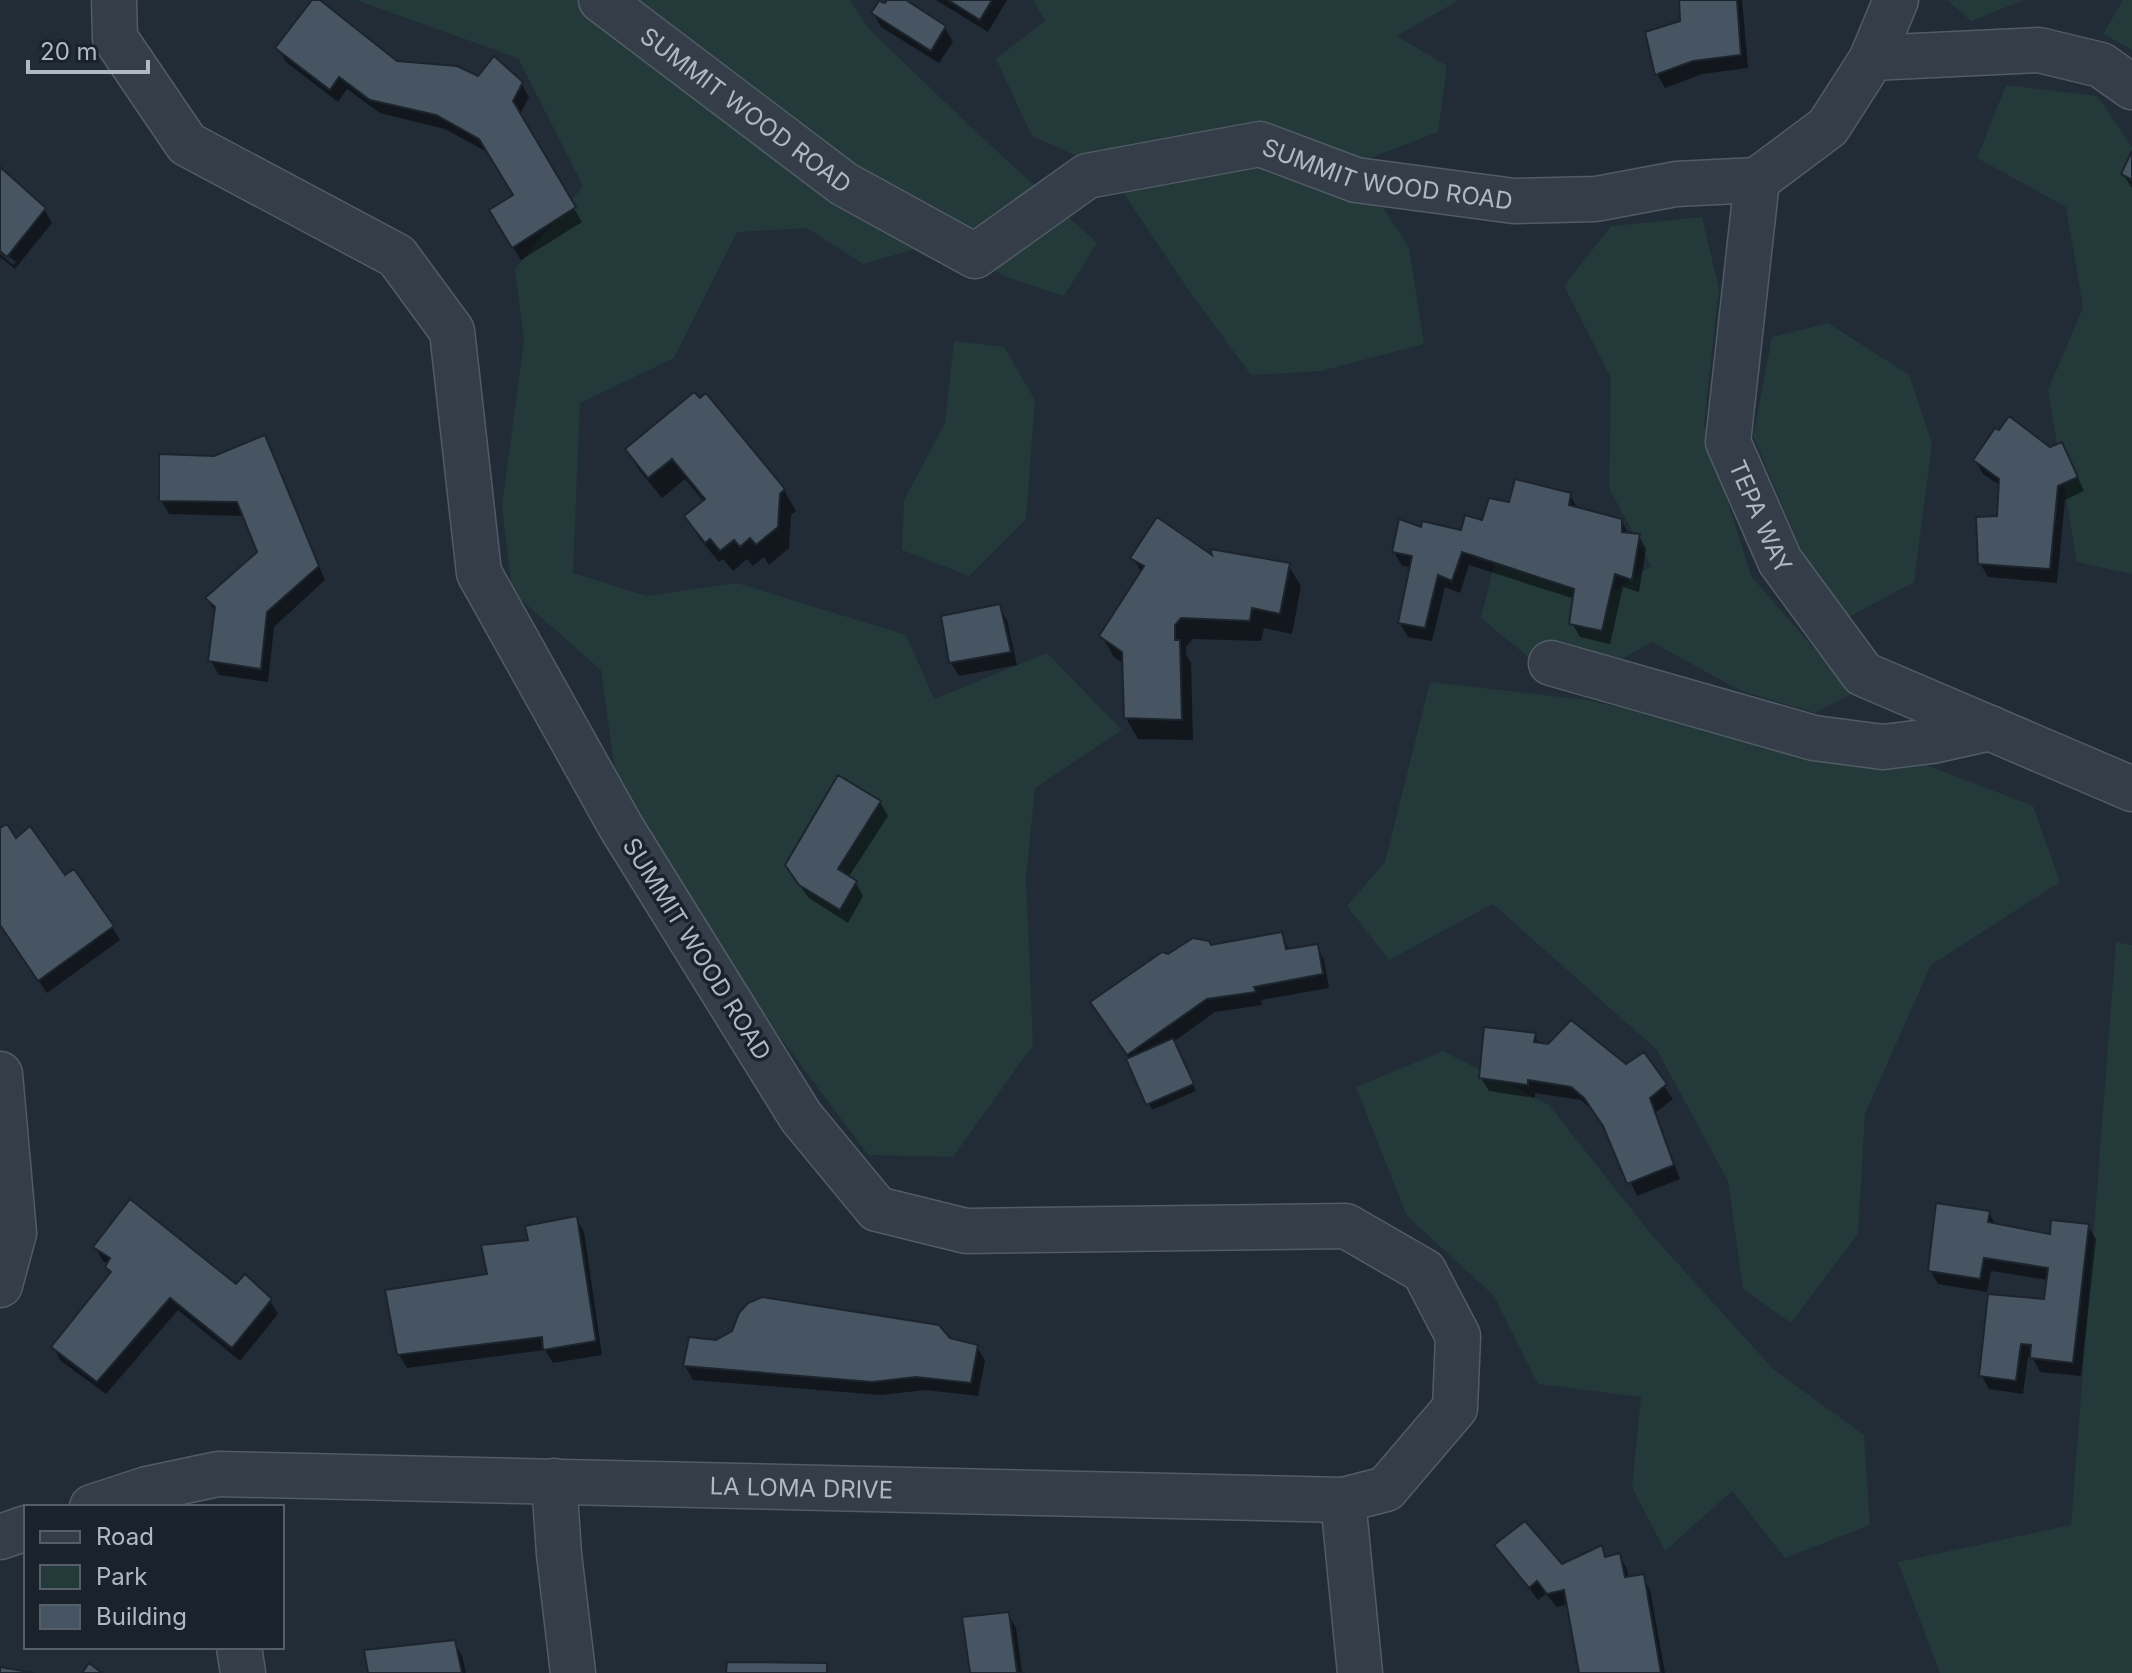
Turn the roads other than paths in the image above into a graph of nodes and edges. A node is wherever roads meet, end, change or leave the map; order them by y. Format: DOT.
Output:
graph roads {
  1 [pos="114,0"];
  2 [pos="601,0"];
  3 [pos="1896,0"];
  4 [pos="1872,58"];
  5 [pos="2132,87"];
  6 [pos="1757,180"];
  7 [pos="1551,663"];
  8 [pos="1990,728"];
  9 [pos="2132,789"];
  10 [pos="0,1074"];
  11 [pos="0,1285"];
  12 [pos="554,1481"];
  13 [pos="219,1491"];
  14 [pos="1343,1500"];
  15 [pos="98,1505"];
  16 [pos="24,1529"];
  17 [pos="0,1537"];
  18 [pos="239,1649"];
  19 [pos="243,1673"];
  20 [pos="573,1673"];
  21 [pos="1360,1673"];
  1 -- 14 [label="street, SUMMIT WOOD ROAD"];
  2 -- 6 [label="street, SUMMIT WOOD ROAD"];
  3 -- 4 [label="street"];
  4 -- 5 [label="street"];
  4 -- 6 [label="street"];
  6 -- 8 [label="street, TEPA WAY"];
  7 -- 8 [label="street"];
  8 -- 9 [label="street, TEPA WAY"];
  10 -- 11 [label="street"];
  12 -- 13 [label="street, LA LOMA DRIVE"];
  12 -- 14 [label="street, LA LOMA DRIVE"];
  12 -- 20 [label="street"];
  13 -- 15 [label="street, LA LOMA DRIVE"];
  14 -- 21 [label="street"];
  16 -- 17 [label="street"];
  18 -- 19 [label="street"];
}
